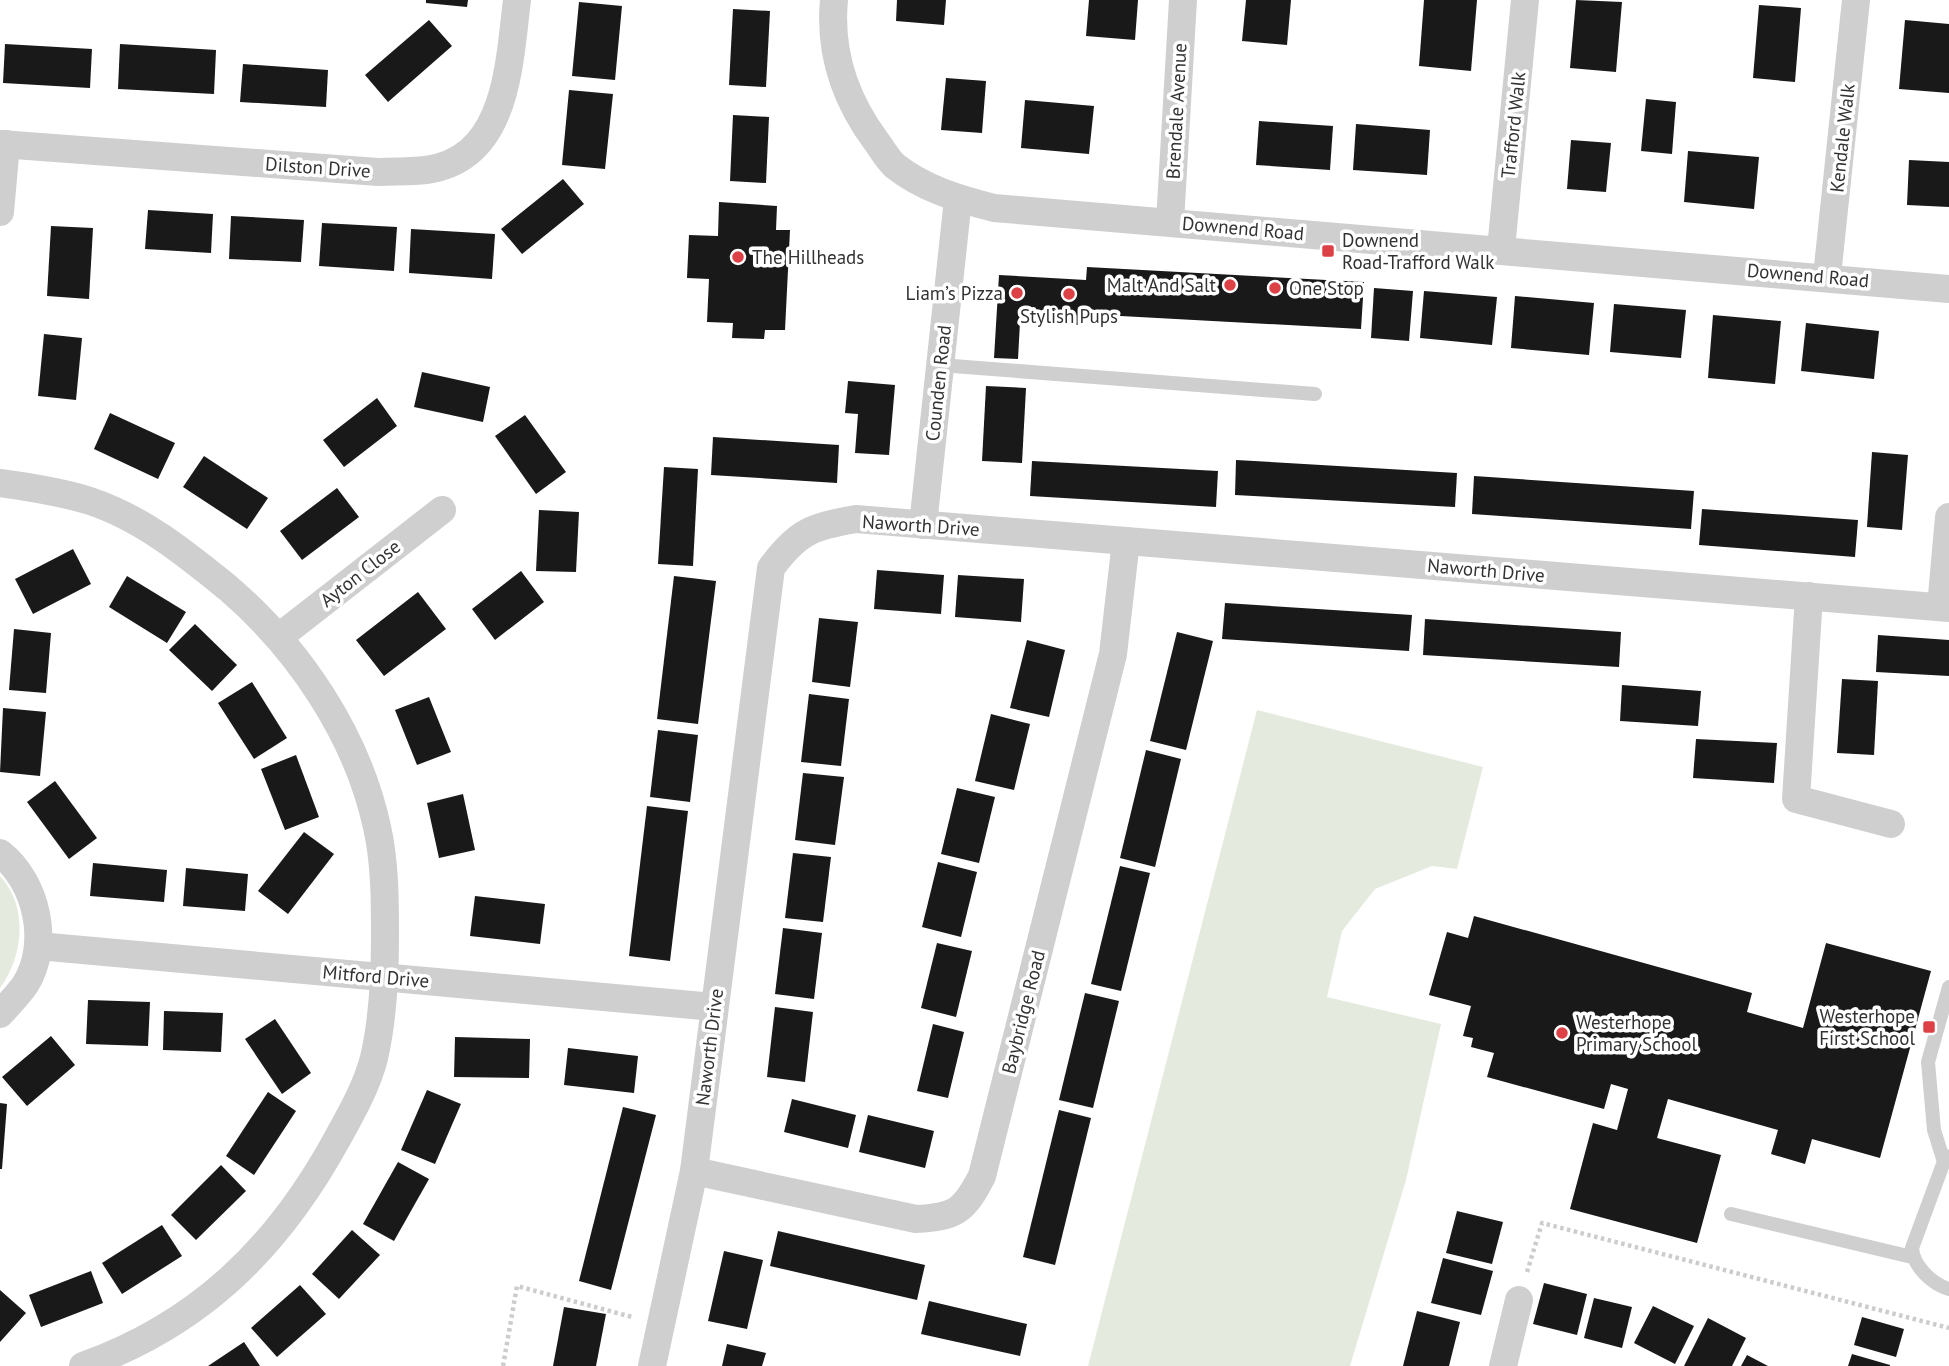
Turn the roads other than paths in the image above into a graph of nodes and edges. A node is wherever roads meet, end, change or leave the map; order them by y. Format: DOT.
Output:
graph roads {
  1 [pos="517,0"];
  2 [pos="834,0"];
  3 [pos="1182,0"];
  4 [pos="1525,0"];
  5 [pos="1856,0"];
  6 [pos="3,144"];
  7 [pos="958,199"];
  8 [pos="0,212"];
  9 [pos="1170,222"];
  10 [pos="1501,250"];
  11 [pos="1827,276"];
  12 [pos="1949,289"];
  13 [pos="940,365"];
  14 [pos="1315,394"];
  15 [pos="0,483"];
  16 [pos="442,510"];
  17 [pos="1949,517"];
  18 [pos="923,524"];
  19 [pos="1126,541"];
  20 [pos="1810,596"];
  21 [pos="1945,607"];
  22 [pos="279,637"];
  23 [pos="1891,824"];
  24 [pos="0,853"];
  25 [pos="38,946"];
  26 [pos="385,977"];
  27 [pos="1949,987"];
  28 [pos="715,1007"];
  29 [pos="0,1014"];
  30 [pos="1949,1148"];
  31 [pos="1944,1162"];
  32 [pos="694,1171"];
  33 [pos="1731,1214"];
  34 [pos="1912,1257"];
  35 [pos="1949,1289"];
  36 [pos="1519,1300"];
  37 [pos="83,1366"];
  38 [pos="652,1366"];
  39 [pos="1505,1366"];
  1 -- 6 [label="street, Dilston Drive"];
  2 -- 7 [label="street, Downend Road"];
  3 -- 9 [label="street, Brendale Avenue"];
  4 -- 10 [label="street, Trafford Walk"];
  5 -- 11 [label="street, Kendale Walk"];
  6 -- 8 [label="street"];
  7 -- 9 [label="street, Downend Road"];
  7 -- 13 [label="street, Counden Road"];
  9 -- 10 [label="street, Downend Road"];
  10 -- 11 [label="street, Downend Road"];
  11 -- 12 [label="street, Downend Road"];
  13 -- 14 [label="lane"];
  13 -- 18 [label="street, Counden Road"];
  15 -- 22 [label="street"];
  16 -- 22 [label="street, Ayton Close"];
  17 -- 21 [label="street"];
  18 -- 19 [label="street, Naworth Drive"];
  18 -- 28 [label="street, Naworth Drive"];
  19 -- 20 [label="street, Naworth Drive"];
  19 -- 32 [label="street, Baybridge Road"];
  20 -- 21 [label="street, Naworth Drive"];
  20 -- 23 [label="street"];
  22 -- 26 [label="street"];
  24 -- 25 [label="street"];
  25 -- 26 [label="street, Mitford Drive"];
  25 -- 29 [label="street"];
  26 -- 28 [label="street, Mitford Drive"];
  26 -- 37 [label="street"];
  27 -- 31 [label="lane"];
  28 -- 32 [label="street, Naworth Drive"];
  30 -- 31 [label="lane"];
  31 -- 34 [label="lane"];
  32 -- 38 [label="street, Naworth Drive"];
  33 -- 34 [label="lane"];
  34 -- 35 [label="lane"];
  36 -- 39 [label="street"];
}
